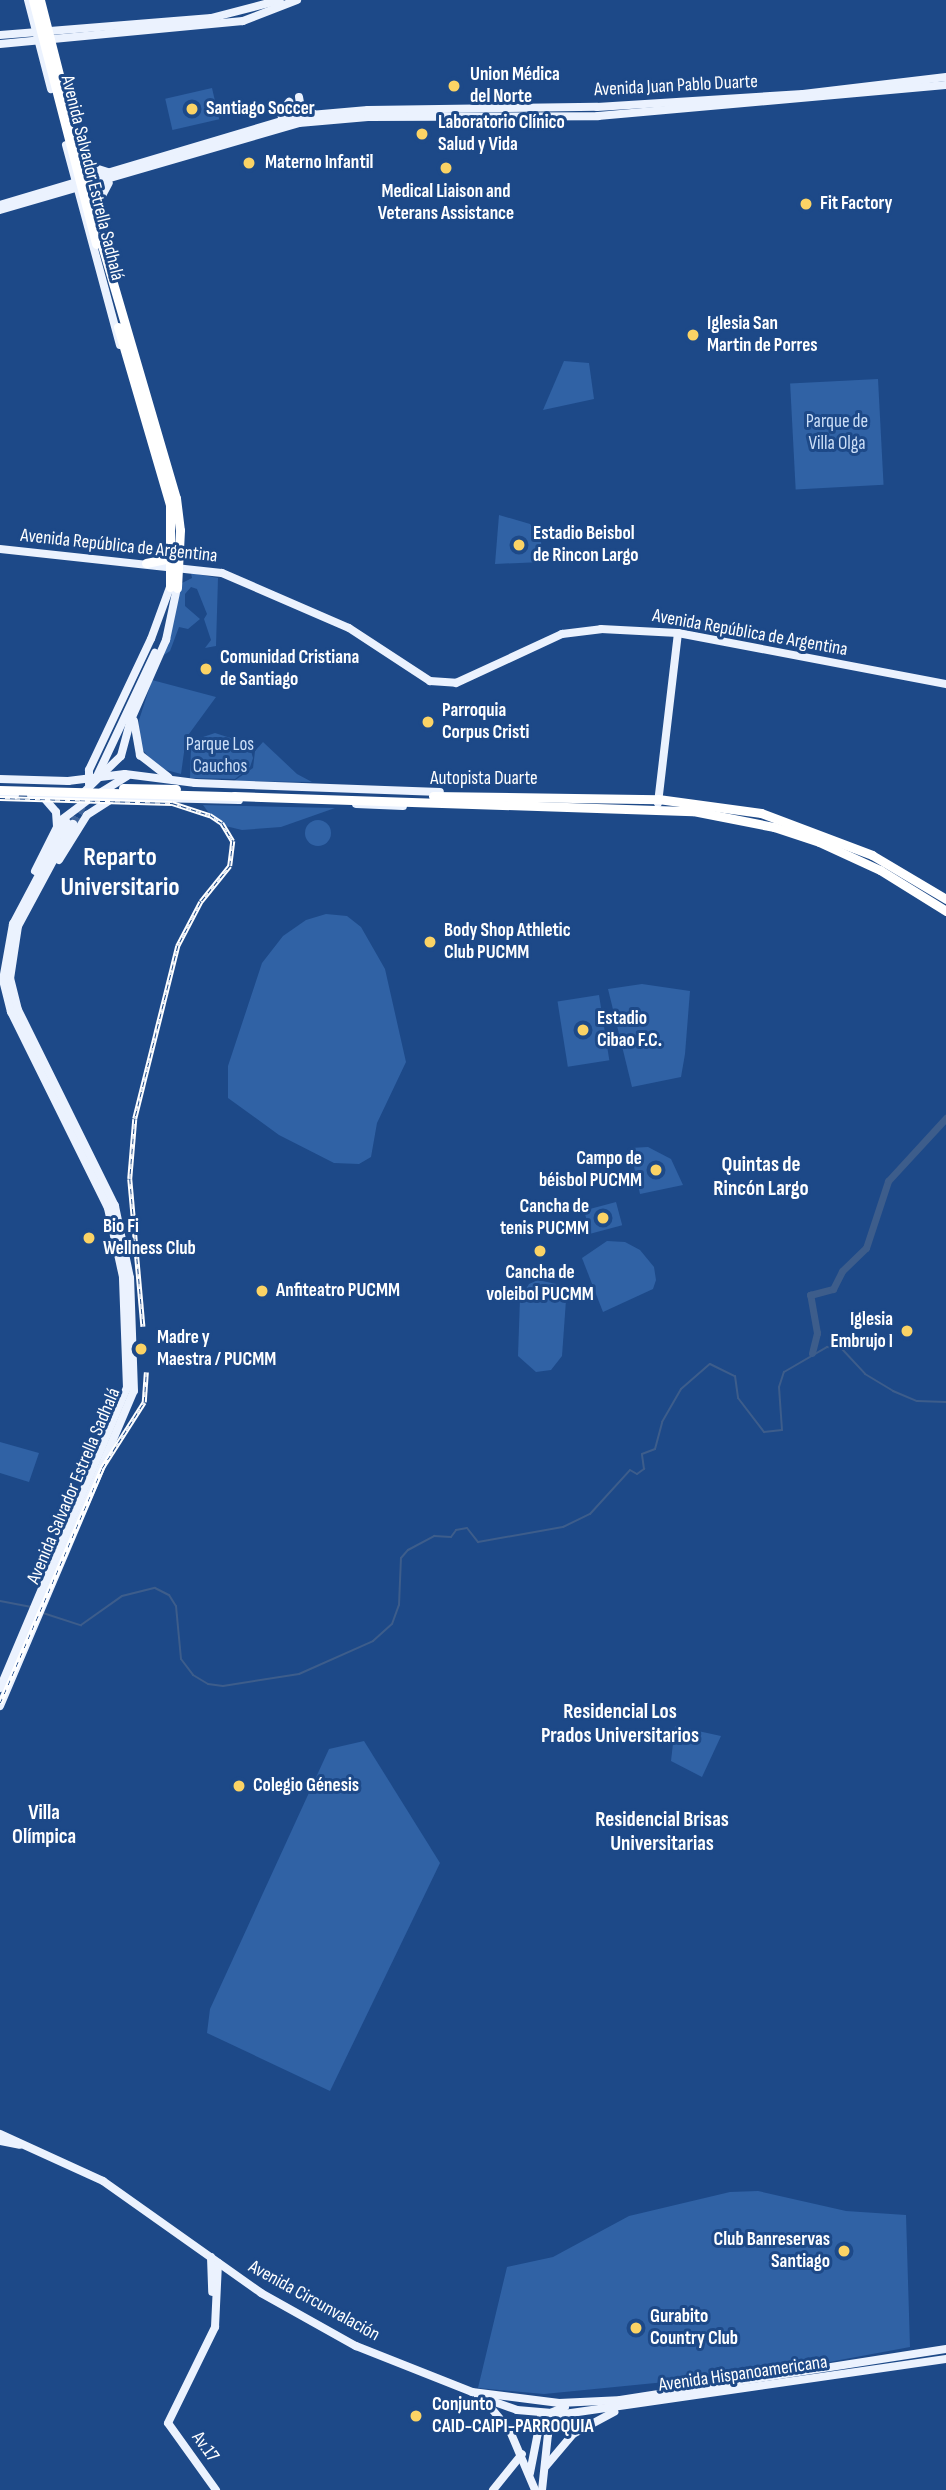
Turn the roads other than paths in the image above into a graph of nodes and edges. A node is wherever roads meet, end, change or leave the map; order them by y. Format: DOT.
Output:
graph roads {
  1 [pos="31,0"];
  2 [pos="42,0"];
  3 [pos="280,0"];
  4 [pos="297,0"];
  5 [pos="179,24"];
  6 [pos="52,34"];
  7 [pos="0,36"];
  8 [pos="37,36"];
  9 [pos="0,44"];
  10 [pos="946,78"];
  11 [pos="946,85"];
  12 [pos="299,97"];
  13 [pos="289,102"];
  14 [pos="300,115"];
  15 [pos="283,123"];
  16 [pos="84,158"];
  17 [pos="72,168"];
  18 [pos="111,177"];
  19 [pos="91,183"];
  20 [pos="77,187"];
  21 [pos="60,192"];
  22 [pos="0,205"];
  23 [pos="96,208"];
  24 [pos="0,210"];
  25 [pos="82,211"];
  26 [pos="99,243"];
  27 [pos="131,361"];
  28 [pos="172,522"];
  29 [pos="0,549"];
  30 [pos="146,563"];
  31 [pos="176,566"];
  32 [pos="173,588"];
  33 [pos="678,633"];
  34 [pos="946,684"];
  35 [pos="135,711"];
  36 [pos="134,775"];
  37 [pos="0,779"];
  38 [pos="94,780"];
  39 [pos="221,780"];
  40 [pos="65,782"];
  41 [pos="114,782"];
  42 [pos="195,783"];
  43 [pos="211,783"];
  44 [pos="318,783"];
  45 [pos="0,785"];
  46 [pos="370,786"];
  47 [pos="327,787"];
  48 [pos="340,787"];
  49 [pos="0,792"];
  50 [pos="234,794"];
  51 [pos="40,796"];
  52 [pos="481,796"];
  53 [pos="66,797"];
  54 [pos="119,798"];
  55 [pos="78,801"];
  56 [pos="451,803"];
  57 [pos="657,803"];
  58 [pos="73,823"];
  59 [pos="57,826"];
  60 [pos="946,899"];
  61 [pos="946,911"];
  62 [pos="7,961"];
  63 [pos="29,1629"];
  64 [pos="0,1688"];
  65 [pos="0,1706"];
  66 [pos="0,2134"];
  67 [pos="0,2141"];
  68 [pos="20,2145"];
  69 [pos="215,2260"];
  70 [pos="231,2272"];
  71 [pos="218,2278"];
  72 [pos="215,2327"];
  73 [pos="946,2349"];
  74 [pos="946,2359"];
  75 [pos="472,2392"];
  76 [pos="484,2400"];
  77 [pos="625,2403"];
  78 [pos="544,2414"];
  79 [pos="556,2454"];
  80 [pos="527,2455"];
  81 [pos="546,2456"];
  82 [pos="545,2469"];
  83 [pos="216,2490"];
  84 [pos="494,2490"];
  85 [pos="535,2490"];
  86 [pos="542,2490"];
  1 -- 8 [label="main road, Avenida Salvador Estrella Sadhalá"];
  1 -- 26 [label="highway, Avenida Salvador Estrella Sadhalá, bridge"];
  2 -- 6 [label="main road, Avenida Salvador Estrella Sadhalá"];
  2 -- 26 [label="highway, Avenida Salvador Estrella Sadhalá, bridge"];
  3 -- 5 [label="main road"];
  4 -- 5 [label="main road"];
  5 -- 6 [label="main road"];
  6 -- 8 [label="main road"];
  6 -- 16 [label="main road, Avenida Salvador Estrella Sadhalá"];
  7 -- 8 [label="main road"];
  8 -- 9 [label="main road"];
  8 -- 17 [label="main road, Avenida Salvador Estrella Sadhalá"];
  10 -- 14 [label="main road, Avenida Juan Pablo Duarte"];
  11 -- 14 [label="main road, Avenida Juan Pablo Duarte"];
  12 -- 14 [label="main road"];
  13 -- 15 [label="main road"];
  14 -- 15 [label="main road, Avenida Juan Pablo Duarte"];
  15 -- 18 [label="main road, Avenida Juan Pablo Duarte"];
  16 -- 18 [label="main road"];
  16 -- 19 [label="main road, Avenida Salvador Estrella Sadhalá"];
  17 -- 20 [label="main road, Avenida Salvador Estrella Sadhalá"];
  17 -- 21 [label="main road"];
  18 -- 19 [label="main road, Avenida Juan Pablo Duarte"];
  18 -- 23 [label="main road"];
  19 -- 20 [label="main road, Avenida Juan Pablo Duarte"];
  19 -- 23 [label="main road, Avenida Salvador Estrella Sadhalá"];
  20 -- 21 [label="main road, Avenida Juan Pablo Duarte"];
  20 -- 25 [label="main road, Avenida Salvador Estrella Sadhalá"];
  21 -- 22 [label="main road, Avenida Juan Pablo Duarte"];
  21 -- 24 [label="main road, Avenida Juan Pablo Duarte"];
  21 -- 25 [label="main road"];
  23 -- 27 [label="main road, Avenida Salvador Estrella Sadhalá"];
  25 -- 27 [label="main road, Avenida Salvador Estrella Sadhalá"];
  26 -- 27 [label="highway, Avenida Salvador Estrella Sadhalá"];
  27 -- 28 [label="highway, Avenida Salvador Estrella Sadhalá"];
  27 -- 31 [label="highway, Avenida Salvador Estrella Sadhalá"];
  28 -- 30 [label="highway"];
  28 -- 31 [label="highway, Avenida Salvador Estrella Sadhalá"];
  29 -- 30 [label="main road, Avenida República de Argentina"];
  30 -- 31 [label="main road, Avenida República de Argentina"];
  31 -- 32 [label="highway, Avenida Salvador Estrella Sadhalá"];
  31 -- 33 [label="main road, Avenida República de Argentina"];
  32 -- 35 [label="main road"];
  32 -- 38 [label="main road, Avenida Salvador Estrella Sadhalá"];
  33 -- 34 [label="main road, Avenida República de Argentina"];
  33 -- 57 [label="main road"];
  35 -- 38 [label="main road"];
  35 -- 42 [label="main road"];
  36 -- 38 [label="main road"];
  36 -- 41 [label="main road"];
  36 -- 42 [label="main road"];
  37 -- 40 [label="main road"];
  38 -- 40 [label="main road"];
  38 -- 40 [label="main road"];
  38 -- 41 [label="main road"];
  38 -- 54 [label="main road"];
  38 -- 55 [label="main road"];
  39 -- 43 [label="main road"];
  40 -- 53 [label="main road"];
  40 -- 55 [label="main road"];
  41 -- 54 [label="main road"];
  42 -- 43 [label="main road"];
  43 -- 47 [label="main road"];
  44 -- 47 [label="main road"];
  45 -- 50 [label="highway, Autopista Duarte, bridge"];
  46 -- 48 [label="main road"];
  47 -- 48 [label="main road"];
  48 -- 52 [label="main road"];
  49 -- 50 [label="highway, Autopista Duarte, bridge"];
  49 -- 51 [label="main road"];
  50 -- 52 [label="highway, Autopista Duarte"];
  50 -- 56 [label="highway, Autopista Duarte"];
  51 -- 53 [label="main road"];
  51 -- 55 [label="main road"];
  51 -- 59 [label="main road"];
  52 -- 57 [label="highway, Autopista Duarte"];
  53 -- 55 [label="main road"];
  54 -- 56 [label="main road, Autopista Duarte"];
  54 -- 58 [label="main road"];
  55 -- 58 [label="main road"];
  55 -- 59 [label="main road, Avenida Salvador Estrella Sadhalá"];
  56 -- 57 [label="highway, Autopista Duarte"];
  57 -- 60 [label="highway, Autopista Duarte"];
  57 -- 61 [label="highway, Autopista Duarte"];
  58 -- 62 [label="main road, Avenida Salvador Estrella Sadhalá"];
  58 -- 62 [label="main road, Avenida Salvador Estrella Sadhalá"];
  59 -- 62 [label="main road, Avenida Salvador Estrella Sadhalá"];
  62 -- 63 [label="main road, Avenida Salvador Estrella Sadhalá"];
  63 -- 64 [label="main road, Avenida Salvador Estrella Sadhalá"];
  63 -- 65 [label="main road, Avenida Salvador Estrella Sadhalá"];
  66 -- 68 [label="main road, Avenida Circunvalación"];
  67 -- 68 [label="main road, Avenida Circunvalación"];
  68 -- 69 [label="main road, Avenida Circunvalación"];
  69 -- 70 [label="main road, Avenida Circunvalación"];
  69 -- 71 [label="main road"];
  69 -- 72 [label="main road"];
  70 -- 71 [label="main road"];
  70 -- 75 [label="main road, Avenida Circunvalación"];
  71 -- 72 [label="main road"];
  72 -- 83 [label="main road, Av.17"];
  73 -- 77 [label="main road, Avenida Hispanoamericana"];
  74 -- 77 [label="main road, Avenida Hispanoamericana"];
  75 -- 76 [label="main road, Avenida Hispanoamericana"];
  75 -- 77 [label="main road, Avenida Circunvalación"];
  75 -- 78 [label="main road, Avenida Hispanoamericana"];
  76 -- 78 [label="main road, Avenida Hispanoamericana"];
  76 -- 80 [label="main road"];
  77 -- 78 [label="main road, Avenida Hispanoamericana"];
  77 -- 79 [label="main road"];
  78 -- 80 [label="main road"];
  78 -- 81 [label="main road"];
  79 -- 81 [label="main road"];
  79 -- 82 [label="main road"];
  80 -- 81 [label="main road"];
  80 -- 84 [label="main road"];
  80 -- 85 [label="main road"];
  81 -- 82 [label="main road"];
  82 -- 86 [label="main road"];
}
